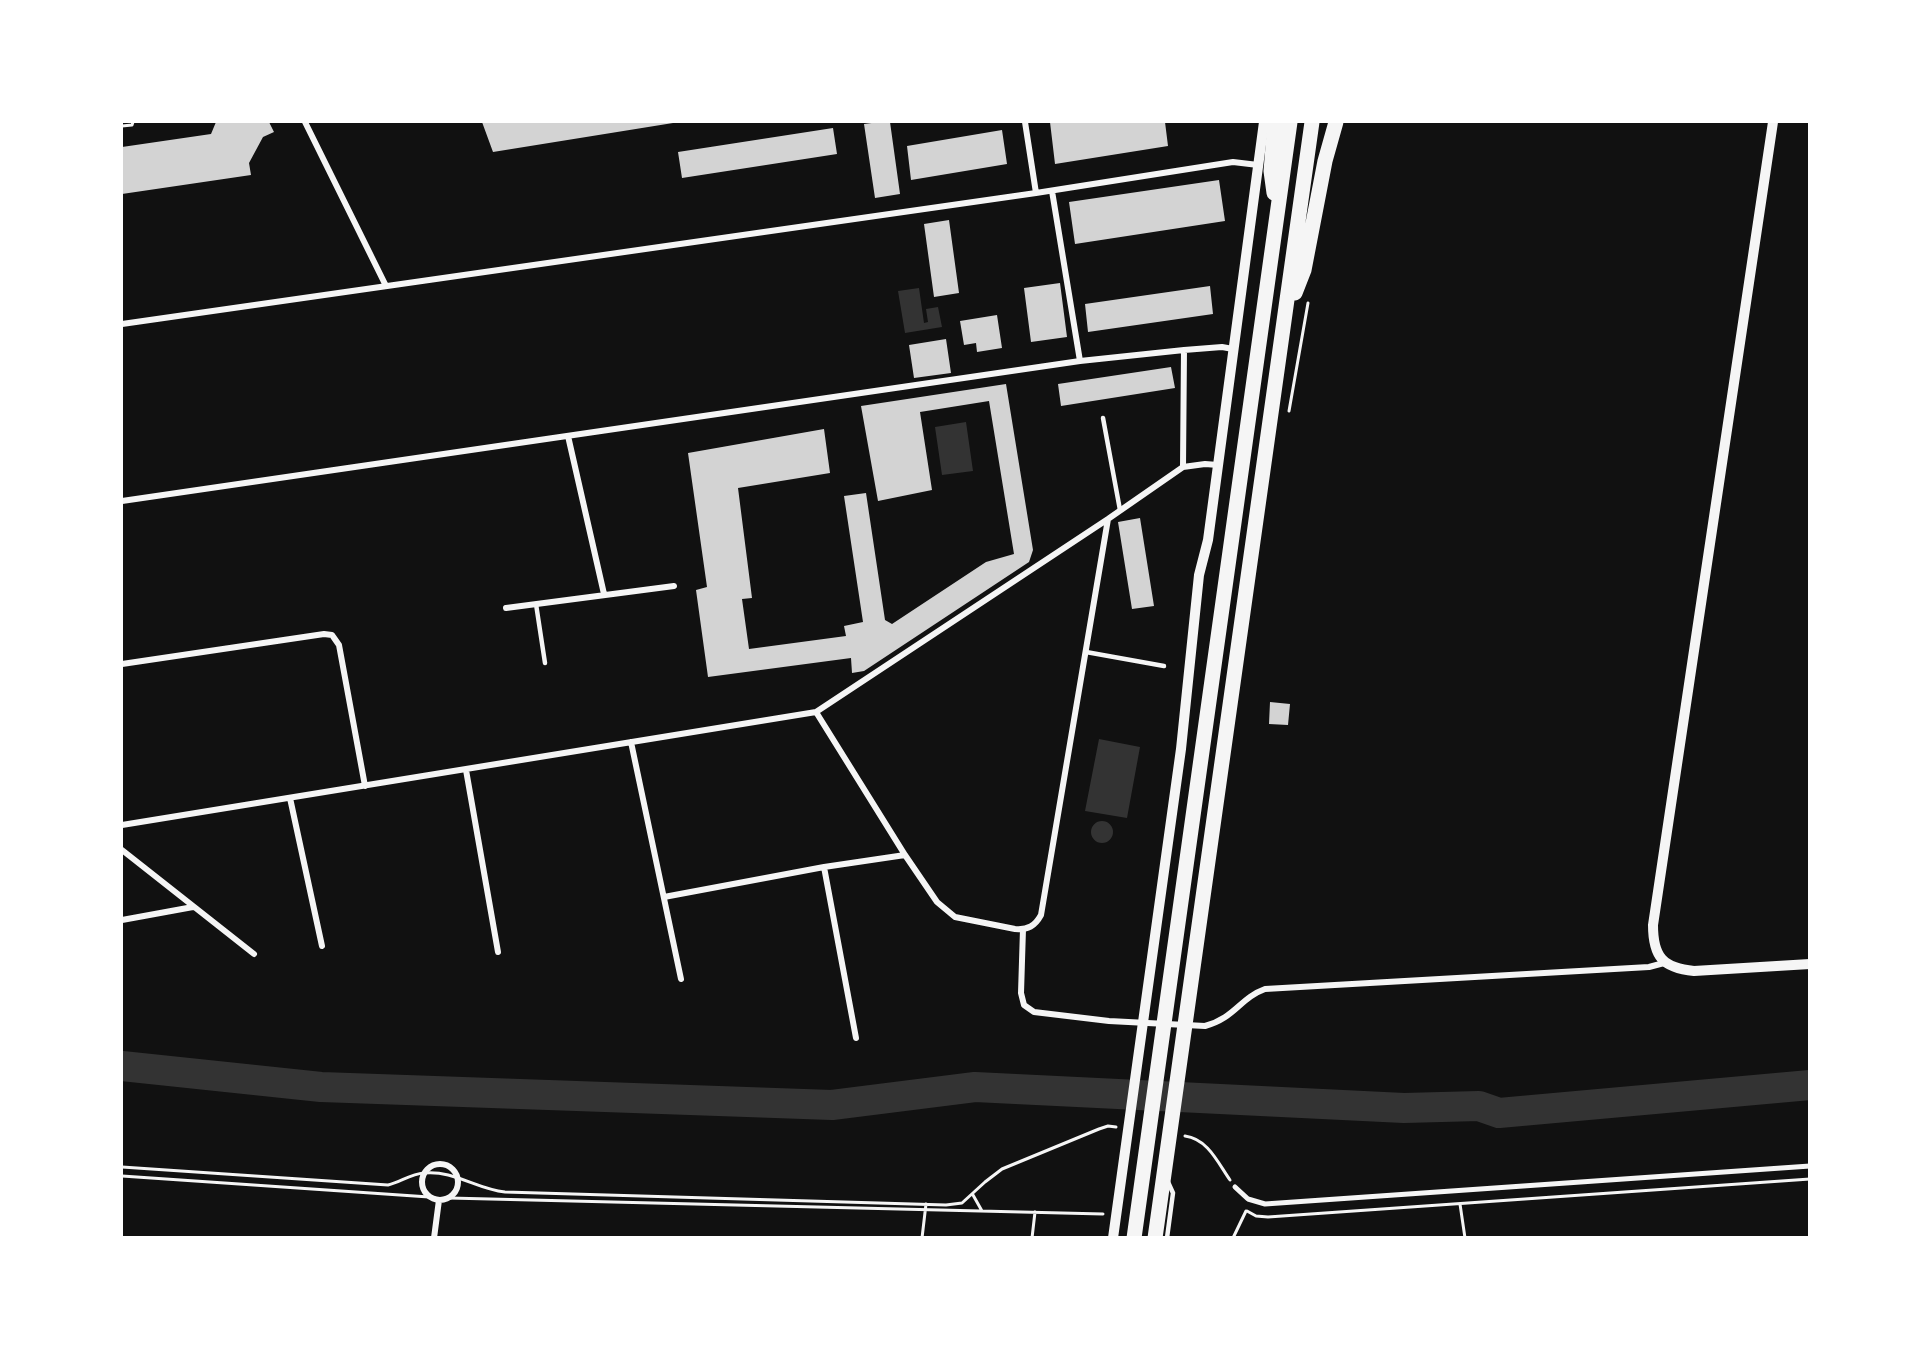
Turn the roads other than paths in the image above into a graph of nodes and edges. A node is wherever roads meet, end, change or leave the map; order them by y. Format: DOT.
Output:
graph roads {
  1 [pos="305,122"];
  2 [pos="1025,122"];
  3 [pos="1264,122"];
  4 [pos="1275,122"];
  5 [pos="1290,122"];
  6 [pos="1312,122"];
  7 [pos="1336,122"];
  8 [pos="1773,122"];
  9 [pos="1258,165"];
  10 [pos="1052,191"];
  11 [pos="1036,193"];
  12 [pos="1277,221"];
  13 [pos="386,286"];
  14 [pos="1286,315"];
  15 [pos="122,324"];
  16 [pos="1233,349"];
  17 [pos="1184,350"];
  18 [pos="1080,361"];
  19 [pos="1103,418"];
  20 [pos="568,436"];
  21 [pos="1218,465"];
  22 [pos="1183,467"];
  23 [pos="122,501"];
  24 [pos="1120,510"];
  25 [pos="1108,519"];
  26 [pos="674,586"];
  27 [pos="604,594"];
  28 [pos="536,604"];
  29 [pos="506,608"];
  30 [pos="1086,652"];
  31 [pos="545,663"];
  32 [pos="122,664"];
  33 [pos="1164,666"];
  34 [pos="816,712"];
  35 [pos="631,742"];
  36 [pos="466,770"];
  37 [pos="365,786"];
  38 [pos="290,798"];
  39 [pos="122,825"];
  40 [pos="122,850"];
  41 [pos="905,855"];
  42 [pos="824,867"];
  43 [pos="664,897"];
  44 [pos="193,907"];
  45 [pos="122,920"];
  46 [pos="1023,929"];
  47 [pos="322,946"];
  48 [pos="498,952"];
  49 [pos="254,954"];
  50 [pos="1664,963"];
  51 [pos="1809,964"];
  52 [pos="681,979"];
  53 [pos="856,1038"];
  54 [pos="1809,1166"];
  55 [pos="1164,1171"];
  56 [pos="1235,1187"];
  57 [pos="440,1200"];
  58 [pos="434,1238"];
  59 [pos="1113,1238"];
  60 [pos="1134,1238"];
  61 [pos="1155,1238"];
  62 [pos="1167,1238"];
  1 -- 13 [label="street"];
  2 -- 11 [label="street"];
  3 -- 9 [label="street"];
  4 -- 12 [label="highway"];
  5 -- 12 [label="highway"];
  6 -- 14 [label="highway"];
  7 -- 14 [label="highway"];
  8 -- 50 [label="street"];
  9 -- 10 [label="street"];
  9 -- 16 [label="street"];
  10 -- 11 [label="street"];
  10 -- 18 [label="street"];
  11 -- 13 [label="street"];
  12 -- 60 [label="highway"];
  13 -- 15 [label="street"];
  14 -- 55 [label="highway"];
  16 -- 17 [label="street"];
  16 -- 21 [label="street"];
  17 -- 18 [label="street"];
  17 -- 22 [label="street"];
  18 -- 20 [label="street"];
  19 -- 24 [label="lane"];
  20 -- 23 [label="street"];
  20 -- 27 [label="street"];
  21 -- 22 [label="street"];
  21 -- 59 [label="street"];
  22 -- 24 [label="street"];
  24 -- 25 [label="street"];
  25 -- 30 [label="street"];
  25 -- 34 [label="street"];
  26 -- 27 [label="street"];
  27 -- 28 [label="street"];
  28 -- 29 [label="street"];
  28 -- 31 [label="lane"];
  30 -- 33 [label="lane"];
  30 -- 46 [label="street"];
  32 -- 37 [label="street"];
  34 -- 35 [label="street"];
  34 -- 41 [label="street"];
  35 -- 36 [label="street"];
  35 -- 43 [label="street"];
  36 -- 37 [label="street"];
  36 -- 48 [label="street"];
  37 -- 38 [label="street"];
  38 -- 39 [label="street"];
  38 -- 47 [label="street"];
  40 -- 44 [label="street"];
  41 -- 42 [label="street"];
  41 -- 46 [label="street"];
  42 -- 43 [label="street"];
  42 -- 53 [label="street"];
  43 -- 52 [label="street"];
  44 -- 45 [label="street"];
  44 -- 49 [label="street"];
  46 -- 50 [label="street"];
  50 -- 51 [label="street"];
  54 -- 56 [label="street"];
  55 -- 61 [label="highway"];
  55 -- 62 [label="lane"];
  57 -- 57 [label="street"];
  57 -- 58 [label="street"];
}
